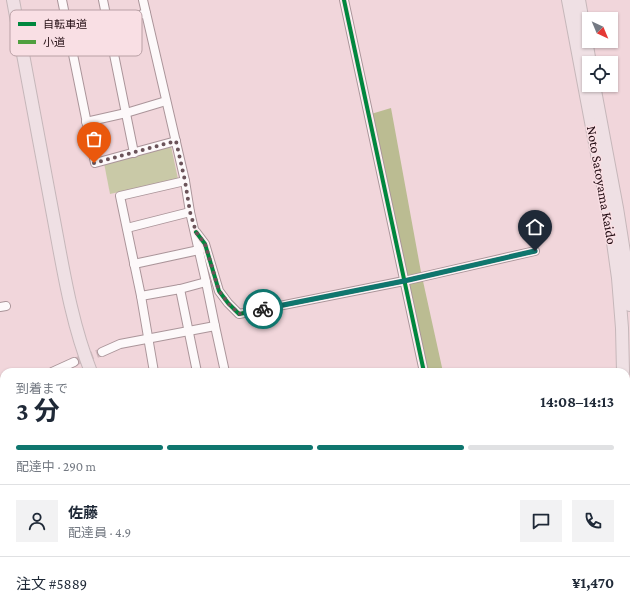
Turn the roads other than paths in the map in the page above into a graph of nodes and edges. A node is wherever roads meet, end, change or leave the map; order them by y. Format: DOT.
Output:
graph roads {
  1 [pos="13,0"];
  2 [pos="62,0"];
  3 [pos="103,0"];
  4 [pos="143,0"];
  5 [pos="344,0"];
  6 [pos="568,0"];
  7 [pos="579,0"];
  8 [pos="15,10"];
  9 [pos="64,10"];
  10 [pos="105,10"];
  11 [pos="146,14"];
  12 [pos="142,15"];
  13 [pos="23,56"];
  14 [pos="73,56"];
  15 [pos="114,56"];
  16 [pos="589,56"];
  17 [pos="595,92"];
  18 [pos="166,101"];
  19 [pos="126,114"];
  20 [pos="86,122"];
  21 [pos="176,141"];
  22 [pos="134,153"];
  23 [pos="185,181"];
  24 [pos="190,212"];
  25 [pos="127,228"];
  26 [pos="196,232"];
  27 [pos="200,250"];
  28 [pos="535,251"];
  29 [pos="134,264"];
  30 [pos="404,281"];
  31 [pos="206,282"];
  32 [pos="180,289"];
  33 [pos="141,296"];
  34 [pos="630,305"];
  35 [pos="215,326"];
  36 [pos="189,330"];
  37 [pos="148,338"];
  38 [pos="102,352"];
  39 [pos="74,362"];
  40 [pos="61,368"];
  41 [pos="90,368"];
  42 [pos="153,368"];
  43 [pos="196,368"];
  44 [pos="224,368"];
  45 [pos="423,368"];
  46 [pos="623,368"];
  1 -- 8 [label="highway"];
  2 -- 9 [label="street"];
  3 -- 10 [label="street"];
  4 -- 11 [label="street"];
  5 -- 30 [label="street"];
  6 -- 46 [label="highway, Noto Satoyama Kaido"];
  7 -- 16 [label="highway"];
  11 -- 12 [label="street"];
  11 -- 18 [label="street"];
  13 -- 41 [label="highway"];
  14 -- 20 [label="street"];
  15 -- 19 [label="street"];
  17 -- 34 [label="highway, Noto Satoyama Kaido"];
  18 -- 19 [label="street"];
  18 -- 21 [label="street"];
  19 -- 20 [label="street"];
  19 -- 22 [label="street"];
  20 -- 22 [label="street"];
  21 -- 22 [label="street"];
  21 -- 23 [label="street"];
  23 -- 24 [label="street"];
  23 -- 25 [label="street"];
  24 -- 25 [label="street"];
  24 -- 26 [label="street"];
  25 -- 29 [label="street"];
  26 -- 27 [label="street"];
  26 -- 30 [label="street"];
  27 -- 29 [label="street"];
  27 -- 31 [label="street"];
  28 -- 30 [label="street"];
  29 -- 33 [label="street"];
  30 -- 45 [label="street"];
  31 -- 32 [label="street"];
  31 -- 35 [label="street"];
  32 -- 33 [label="street"];
  32 -- 36 [label="street"];
  33 -- 37 [label="street"];
  35 -- 36 [label="street"];
  35 -- 44 [label="street"];
  36 -- 37 [label="street"];
  36 -- 43 [label="street"];
  37 -- 38 [label="street"];
  37 -- 42 [label="street"];
  39 -- 40 [label="street"];
}
